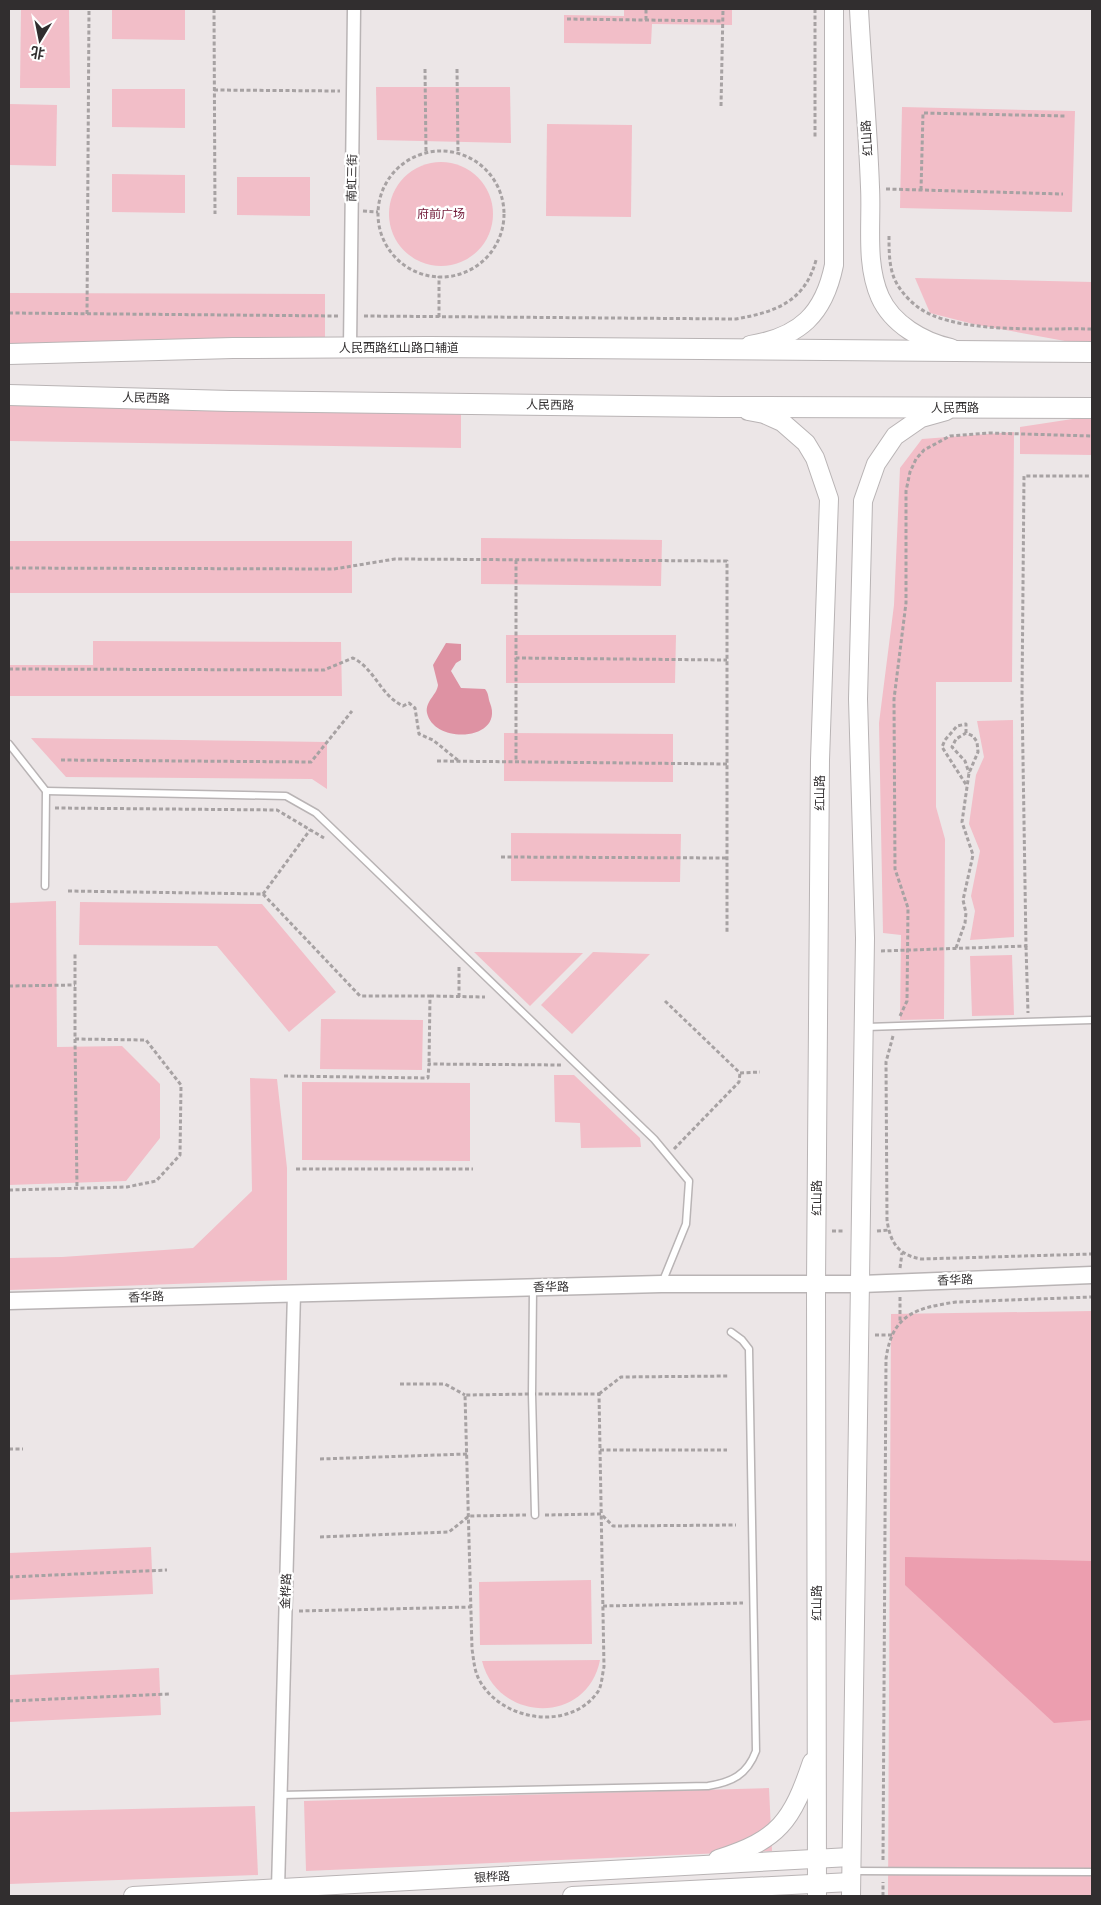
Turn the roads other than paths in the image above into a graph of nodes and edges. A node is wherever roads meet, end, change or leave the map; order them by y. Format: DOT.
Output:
graph roads {
  1 [pos="354,9"];
  2 [pos="834,9"];
  3 [pos="858,9"];
  4 [pos="350,348"];
  5 [pos="724,348"];
  6 [pos="959,350"];
  7 [pos="1092,352"];
  8 [pos="9,354"];
  9 [pos="9,395"];
  10 [pos="720,407"];
  11 [pos="961,408"];
  12 [pos="1092,408"];
  13 [pos="9,744"];
  14 [pos="46,791"];
  15 [pos="45,886"];
  16 [pos="1092,1020"];
  17 [pos="864,1027"];
  18 [pos="1092,1276"];
  19 [pos="661,1284"];
  20 [pos="816,1284"];
  21 [pos="861,1284"];
  22 [pos="533,1288"];
  23 [pos="294,1293"];
  24 [pos="9,1301"];
  25 [pos="731,1332"];
  26 [pos="535,1515"];
  27 [pos="817,1749"];
  28 [pos="280,1795"];
  29 [pos="817,1859"];
  30 [pos="696,1866"];
  31 [pos="1092,1872"];
  32 [pos="851,1877"];
  33 [pos="278,1889"];
  34 [pos="699,1889"];
  35 [pos="817,1889"];
  36 [pos="132,1896"];
  37 [pos="572,1896"];
  38 [pos="757,1896"];
  1 -- 4 [label="street, 南虹三街"];
  2 -- 5 [label="main road"];
  3 -- 6 [label="main road, 红山路"];
  4 -- 5 [label="main road, 人民西路红山路口辅道"];
  4 -- 8 [label="main road, 人民西路红山路口辅道"];
  5 -- 6 [label="main road"];
  6 -- 7 [label="main road"];
  9 -- 10 [label="main road, 人民西路"];
  10 -- 11 [label="main road, 人民西路"];
  10 -- 20 [label="main road, 红山路"];
  11 -- 12 [label="main road, 人民西路"];
  11 -- 17 [label="main road"];
  13 -- 14 [label="lane"];
  14 -- 15 [label="lane"];
  14 -- 19 [label="lane"];
  16 -- 17 [label="lane"];
  17 -- 21 [label="main road"];
  18 -- 21 [label="street, 香华路"];
  19 -- 20 [label="street, 香华路"];
  19 -- 22 [label="street, 香华路"];
  20 -- 21 [label="street, 香华路"];
  20 -- 27 [label="main road, 红山路"];
  21 -- 32 [label="main road"];
  22 -- 23 [label="street, 香华路"];
  22 -- 26 [label="lane"];
  23 -- 24 [label="street, 香华路"];
  23 -- 28 [label="street, 金桦路"];
  25 -- 28 [label="lane"];
  27 -- 29 [label="main road, 红山路"];
  27 -- 30 [label="main road"];
  28 -- 33 [label="street, 金桦路"];
  29 -- 30 [label="main road, 银桦路"];
  29 -- 32 [label="main road, 银桦路"];
  29 -- 35 [label="main road, 红山路"];
  30 -- 33 [label="main road, 银桦路"];
  31 -- 32 [label="lane"];
  32 -- 35 [label="main road"];
  33 -- 36 [label="main road, 银桦路"];
  34 -- 35 [label="main road"];
  34 -- 37 [label="main road"];
  34 -- 38 [label="main road"];
}
